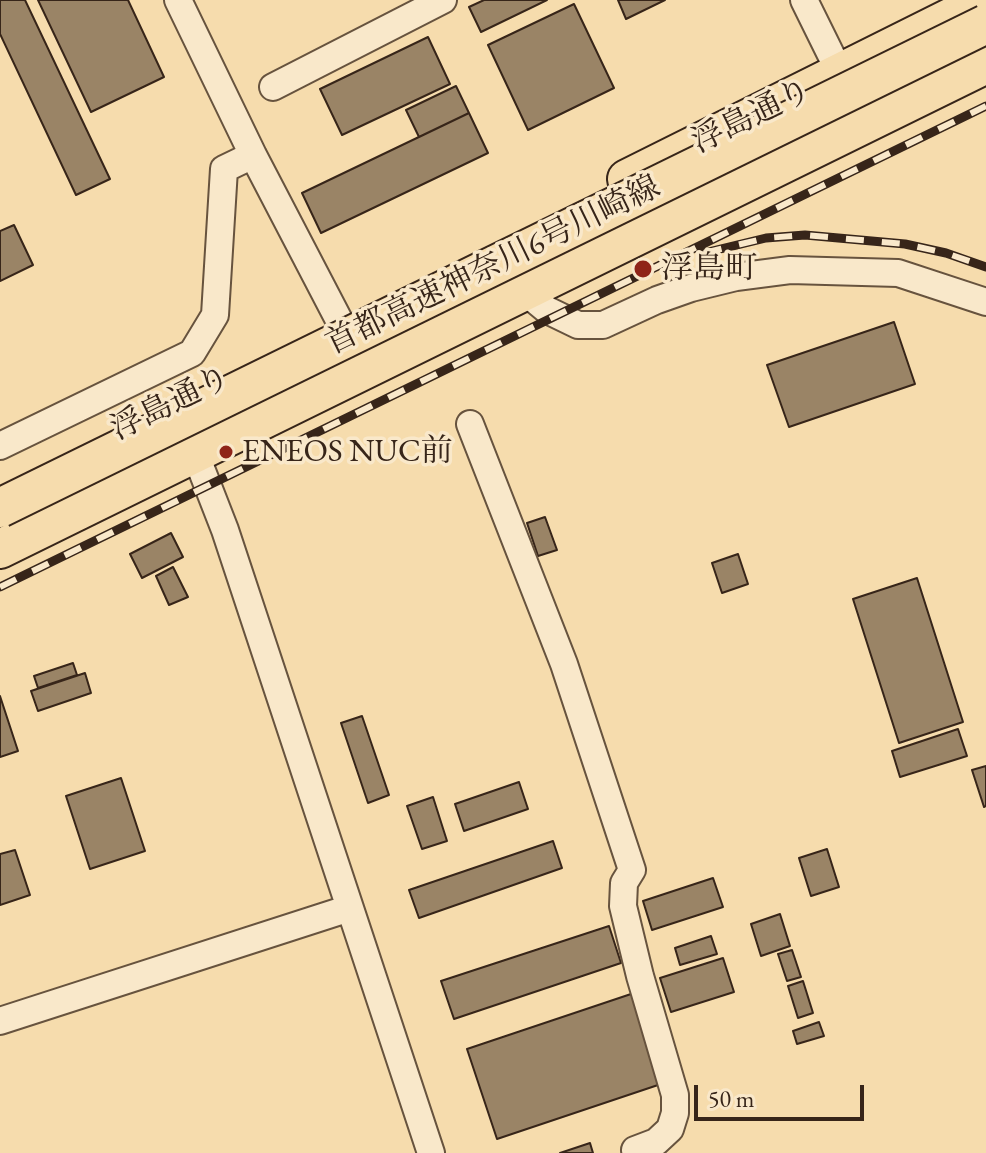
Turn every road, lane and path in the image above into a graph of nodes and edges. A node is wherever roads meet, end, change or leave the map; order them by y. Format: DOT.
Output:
graph roads {
  1 [pos="178,0"];
  2 [pos="443,0"];
  3 [pos="804,0"];
  4 [pos="986,0"];
  5 [pos="404,9"];
  6 [pos="986,24"];
  7 [pos="986,49"];
  8 [pos="986,64"];
  9 [pos="840,73"];
  10 [pos="273,87"];
  11 [pos="253,155"];
  12 [pos="500,243"];
  13 [pos="524,291"];
  14 [pos="986,302"];
  15 [pos="340,322"];
  16 [pos="470,424"];
  17 [pos="0,446"];
  18 [pos="195,453"];
  19 [pos="0,488"];
  20 [pos="0,508"];
  21 [pos="0,529"];
  22 [pos="0,549"];
  23 [pos="350,908"];
  24 [pos="0,1021"];
  25 [pos="431,1153"];
  26 [pos="636,1153"];
  1 -- 11 [label="street"];
  2 -- 5 [label="street"];
  3 -- 9 [label="street"];
  4 -- 9 [label="highway, 浮島通り"];
  5 -- 10 [label="street"];
  6 -- 20 [label="highway, 首都高速神奈川6号川崎線, bridge"];
  7 -- 21 [label="highway, 首都高速神奈川6号川崎線"];
  8 -- 13 [label="highway, 浮島通り"];
  9 -- 12 [label="highway, 浮島通り"];
  11 -- 15 [label="street"];
  11 -- 17 [label="street"];
  12 -- 13 [label="street"];
  12 -- 15 [label="highway, 浮島通り"];
  13 -- 14 [label="street"];
  13 -- 18 [label="highway, 浮島通り"];
  15 -- 19 [label="highway, 浮島通り"];
  16 -- 26 [label="street"];
  18 -- 22 [label="highway, 浮島通り"];
  18 -- 23 [label="street"];
  23 -- 24 [label="street"];
  23 -- 25 [label="street"];
}
